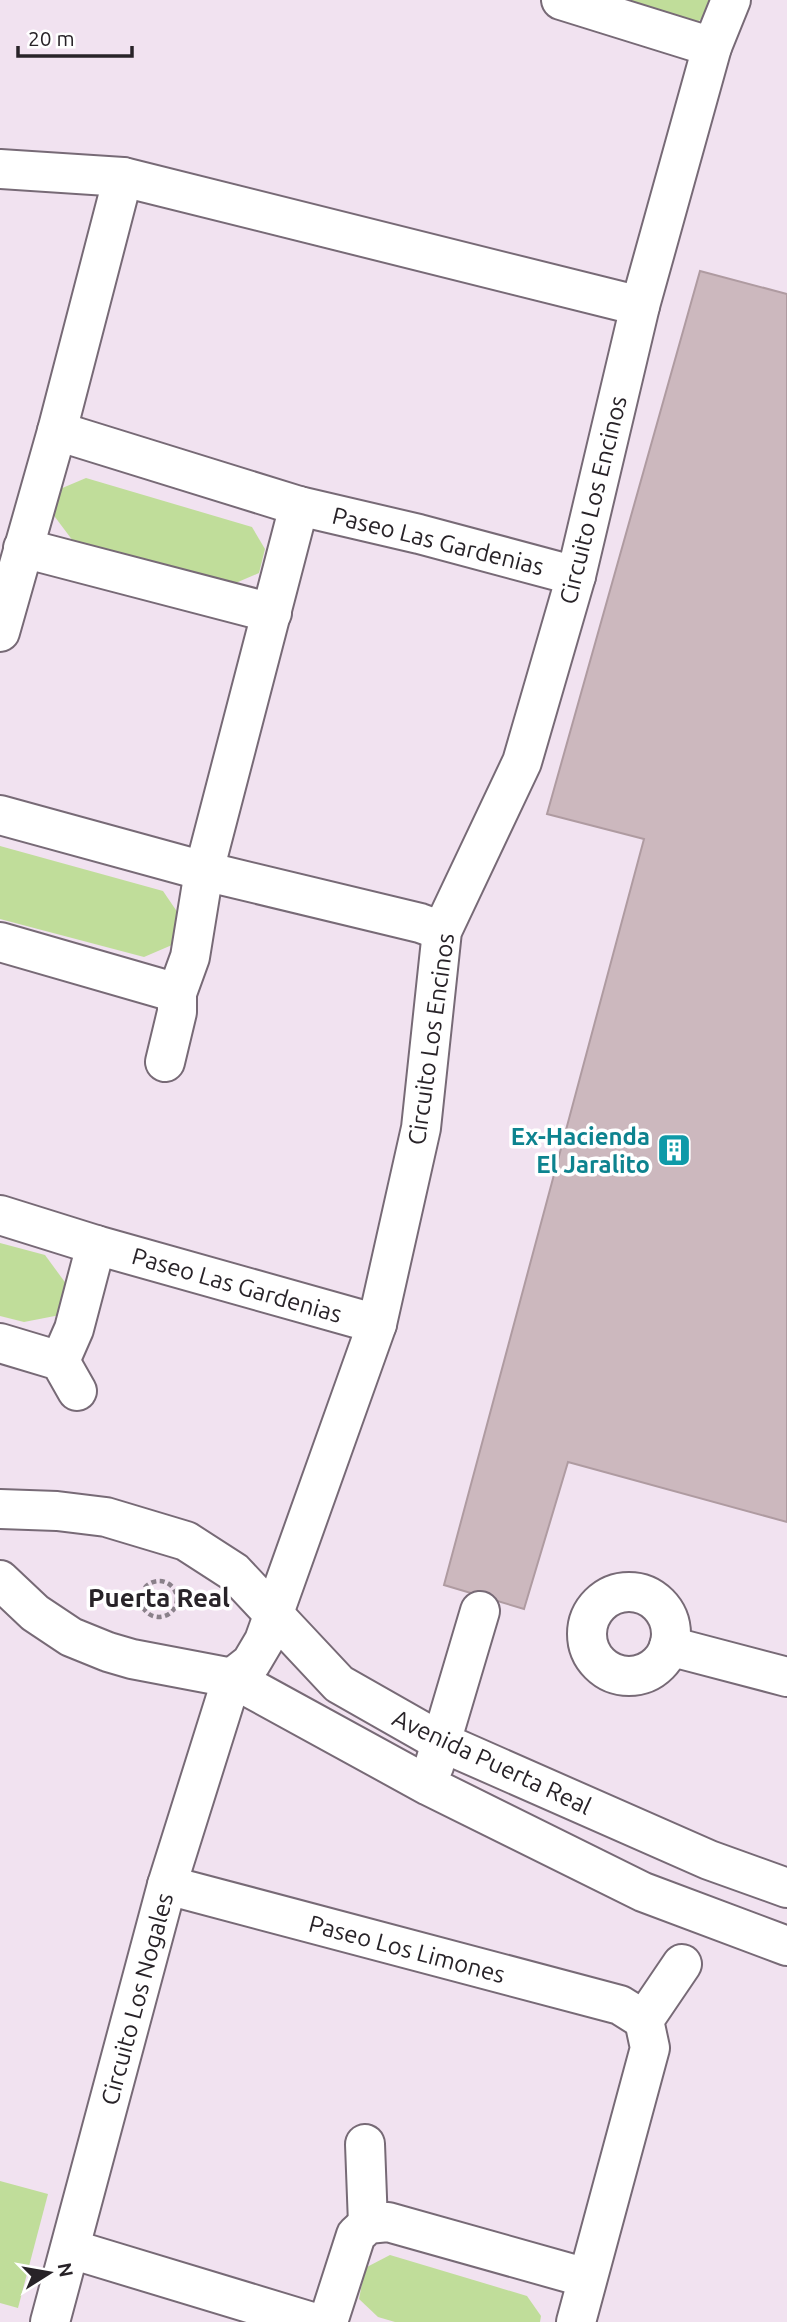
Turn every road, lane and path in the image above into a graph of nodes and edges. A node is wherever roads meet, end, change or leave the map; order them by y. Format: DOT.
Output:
graph roads {
  1 [pos="561,0"];
  2 [pos="731,0"];
  3 [pos="712,47"];
  4 [pos="0,169"];
  5 [pos="123,177"];
  6 [pos="639,306"];
  7 [pos="57,431"];
  8 [pos="299,506"];
  9 [pos="23,548"];
  10 [pos="576,576"];
  11 [pos="272,613"];
  12 [pos="0,632"];
  13 [pos="0,815"];
  14 [pos="204,871"];
  15 [pos="442,931"];
  16 [pos="0,942"];
  17 [pos="177,993"];
  18 [pos="165,1062"];
  19 [pos="0,1215"];
  20 [pos="96,1245"];
  21 [pos="377,1324"];
  22 [pos="0,1343"];
  23 [pos="0,1509"];
  24 [pos="0,1580"];
  25 [pos="176,1591"];
  26 [pos="480,1611"];
  27 [pos="273,1614"];
  28 [pos="669,1646"];
  29 [pos="787,1677"];
  30 [pos="232,1678"];
  31 [pos="440,1742"];
  32 [pos="429,1786"];
  33 [pos="167,1885"];
  34 [pos="787,1888"];
  35 [pos="787,1946"];
  36 [pos="682,1964"];
  37 [pos="644,2020"];
  38 [pos="365,2144"];
  39 [pos="368,2224"];
  40 [pos="71,2249"];
  41 [pos="587,2278"];
  42 [pos="50,2322"];
  43 [pos="312,2322"];
  44 [pos="328,2322"];
  45 [pos="576,2322"];
  1 -- 3 [label="street"];
  2 -- 3 [label="street, Circuito Los Encinos"];
  3 -- 6 [label="street, Circuito Los Encinos"];
  4 -- 5 [label="street"];
  5 -- 6 [label="street"];
  5 -- 7 [label="street"];
  6 -- 10 [label="street, Circuito Los Encinos"];
  7 -- 8 [label="street, Paseo Las Gardenias"];
  7 -- 9 [label="street"];
  8 -- 10 [label="street, Paseo Las Gardenias"];
  8 -- 11 [label="street, Paseo Las Gardenias"];
  9 -- 11 [label="street"];
  9 -- 12 [label="street"];
  10 -- 15 [label="street, Circuito Los Encinos"];
  11 -- 14 [label="street, Paseo Las Gardenias"];
  13 -- 14 [label="street"];
  14 -- 15 [label="street"];
  14 -- 17 [label="street, Paseo Las Gardenias"];
  15 -- 21 [label="street, Circuito Los Encinos"];
  16 -- 17 [label="street"];
  17 -- 18 [label="street, Paseo Las Gardenias"];
  19 -- 20 [label="street, Paseo Las Gardenias"];
  20 -- 21 [label="street, Paseo Las Gardenias"];
  20 -- 22 [label="street"];
  21 -- 27 [label="street, Circuito Los Encinos"];
  23 -- 27 [label="street, Avenida Puerta Real"];
  24 -- 30 [label="street, Avenida Puerta Real"];
  25 -- 25 [label="path"];
  26 -- 31 [label="street"];
  27 -- 30 [label="street, Circuito Los Encinos"];
  27 -- 31 [label="street, Avenida Puerta Real"];
  28 -- 29 [label="street"];
  30 -- 32 [label="street, Avenida Puerta Real"];
  30 -- 33 [label="street, Circuito Los Nogales"];
  31 -- 32 [label="street"];
  31 -- 34 [label="street, Avenida Puerta Real"];
  32 -- 35 [label="street, Avenida Puerta Real"];
  33 -- 37 [label="street, Paseo Los Limones"];
  33 -- 40 [label="street, Circuito Los Nogales"];
  36 -- 37 [label="street"];
  37 -- 41 [label="street"];
  38 -- 39 [label="street"];
  39 -- 41 [label="street"];
  39 -- 44 [label="street"];
  40 -- 42 [label="street, Circuito Los Nogales"];
  40 -- 43 [label="street"];
  41 -- 45 [label="street"];
}
